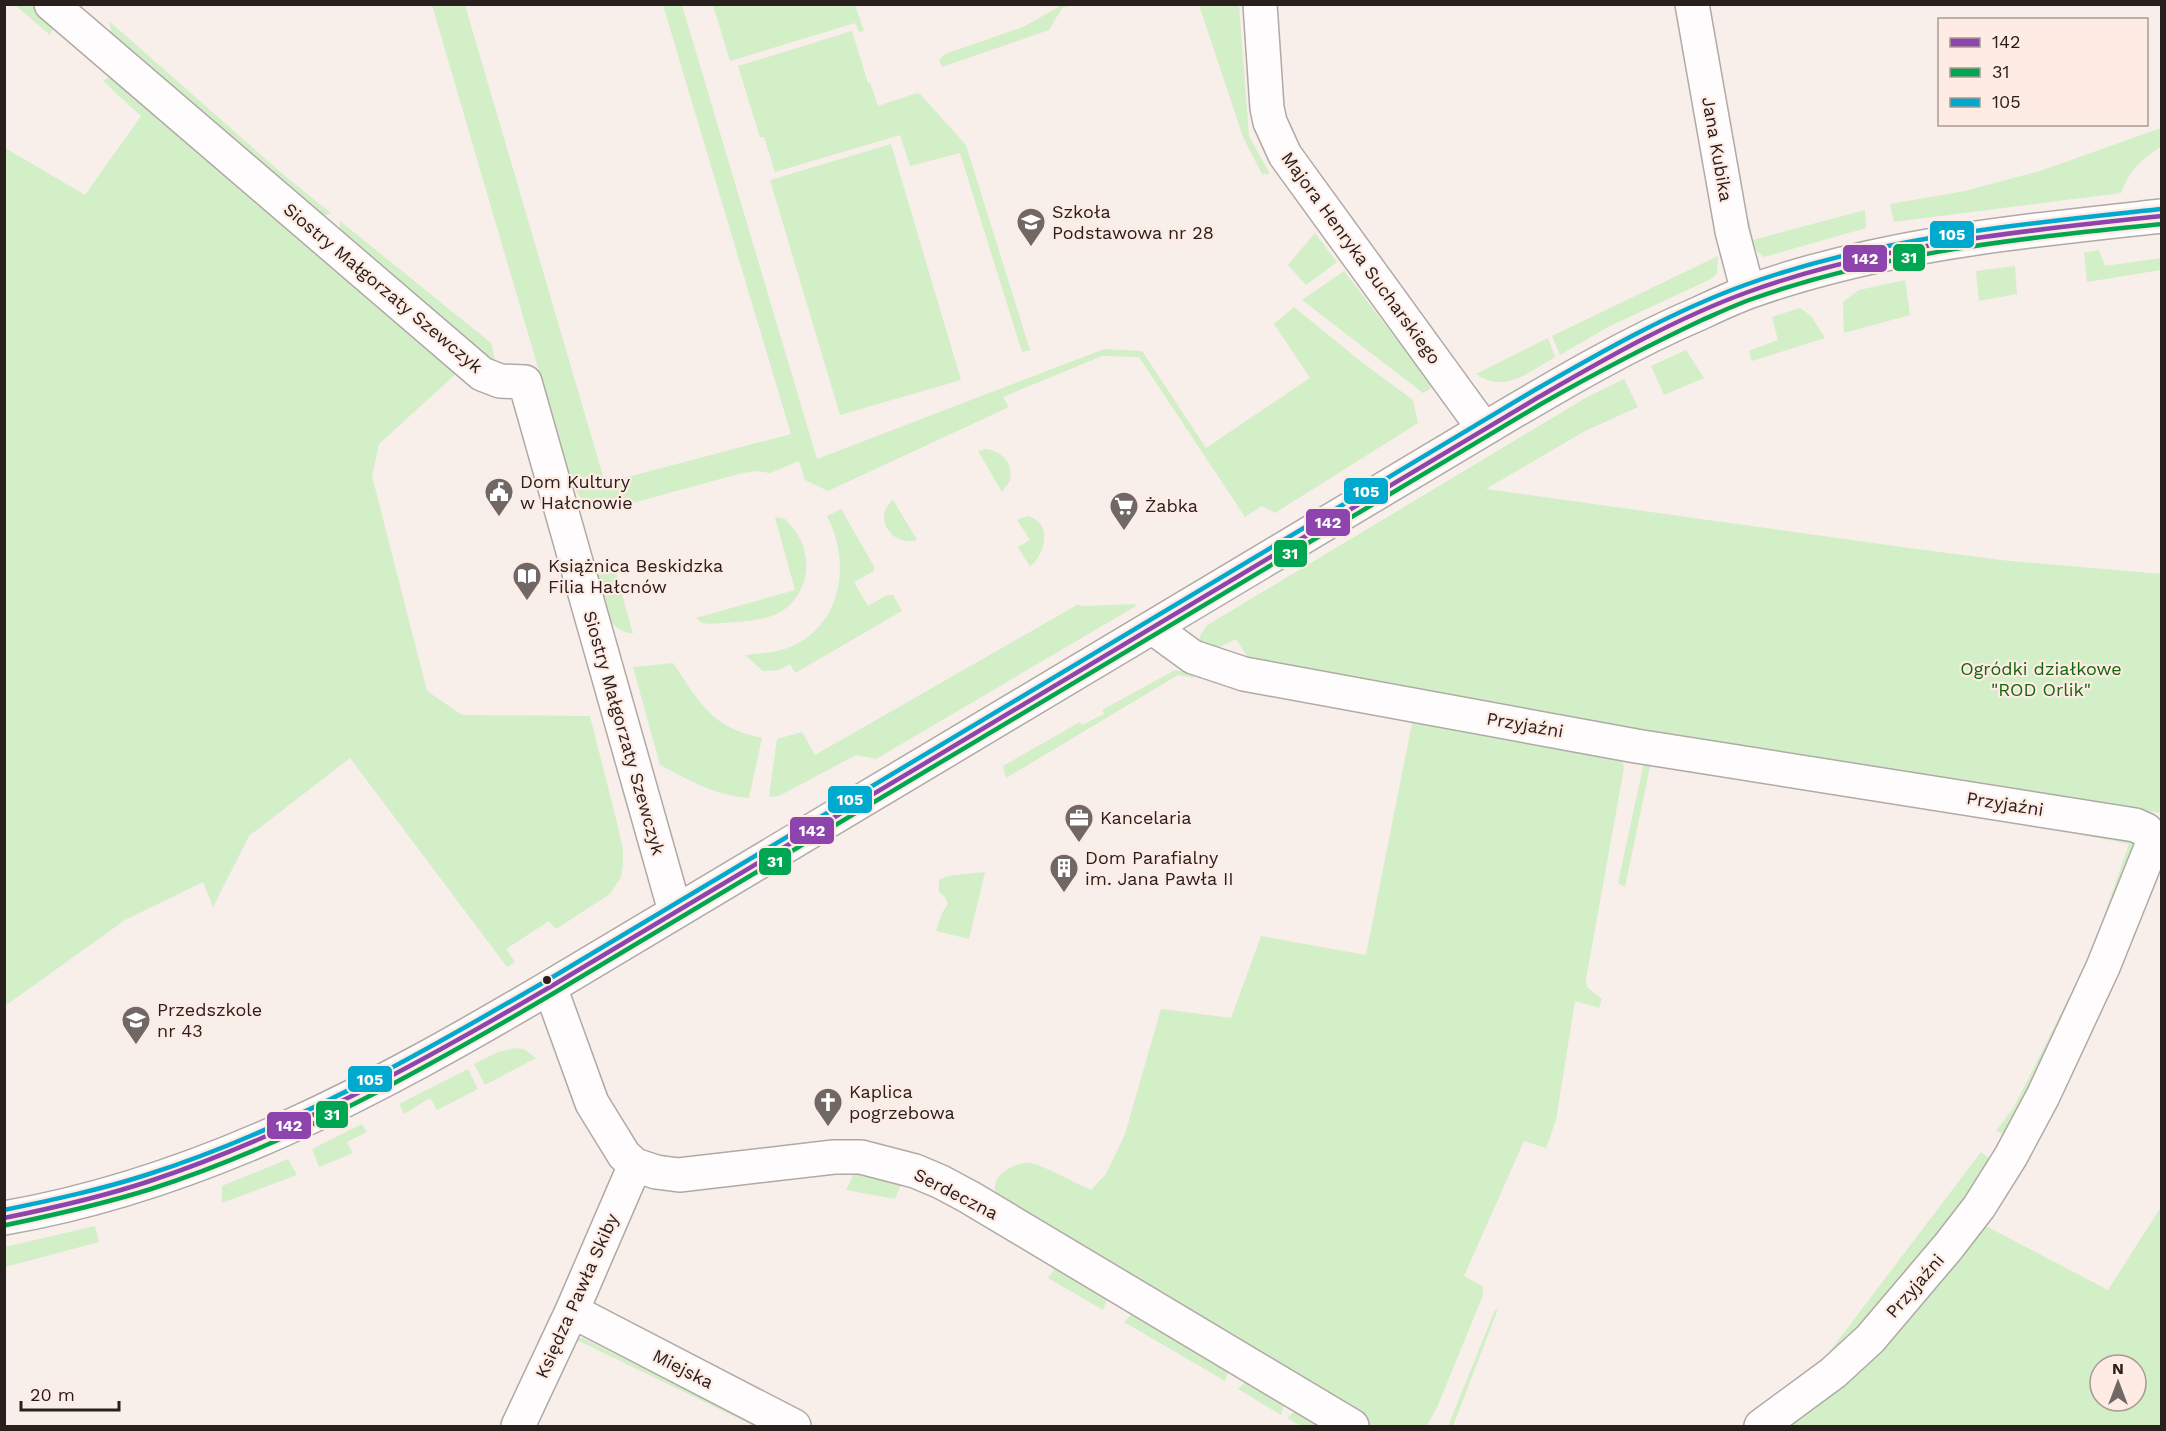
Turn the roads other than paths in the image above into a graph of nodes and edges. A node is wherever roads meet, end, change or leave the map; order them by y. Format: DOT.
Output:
graph roads {
  1 [pos="51,4"];
  2 [pos="1260,4"];
  3 [pos="1692,4"];
  4 [pos="2162,216"];
  5 [pos="1748,292"];
  6 [pos="1484,429"];
  7 [pos="1153,628"];
  8 [pos="675,911"];
  9 [pos="550,987"];
  10 [pos="635,1165"];
  11 [pos="4,1218"];
  12 [pos="572,1311"];
  13 [pos="518,1426"];
  14 [pos="794,1426"];
  15 [pos="1352,1426"];
  16 [pos="1761,1426"];
  1 -- 8 [label="street, Siostry Małgorzaty Szewczyk"];
  2 -- 6 [label="street, Majora Henryka Sucharskiego"];
  3 -- 5 [label="street, Jana Kubika"];
  4 -- 5 [label="street"];
  5 -- 6 [label="street"];
  6 -- 7 [label="street"];
  7 -- 8 [label="street"];
  7 -- 16 [label="street, Przyjaźni"];
  8 -- 9 [label="street"];
  9 -- 10 [label="street"];
  9 -- 11 [label="street"];
  10 -- 12 [label="street, Księdza Pawła Skiby"];
  10 -- 15 [label="street, Serdeczna"];
  12 -- 13 [label="street, Księdza Pawła Skiby"];
  12 -- 14 [label="street, Miejska"];
}
